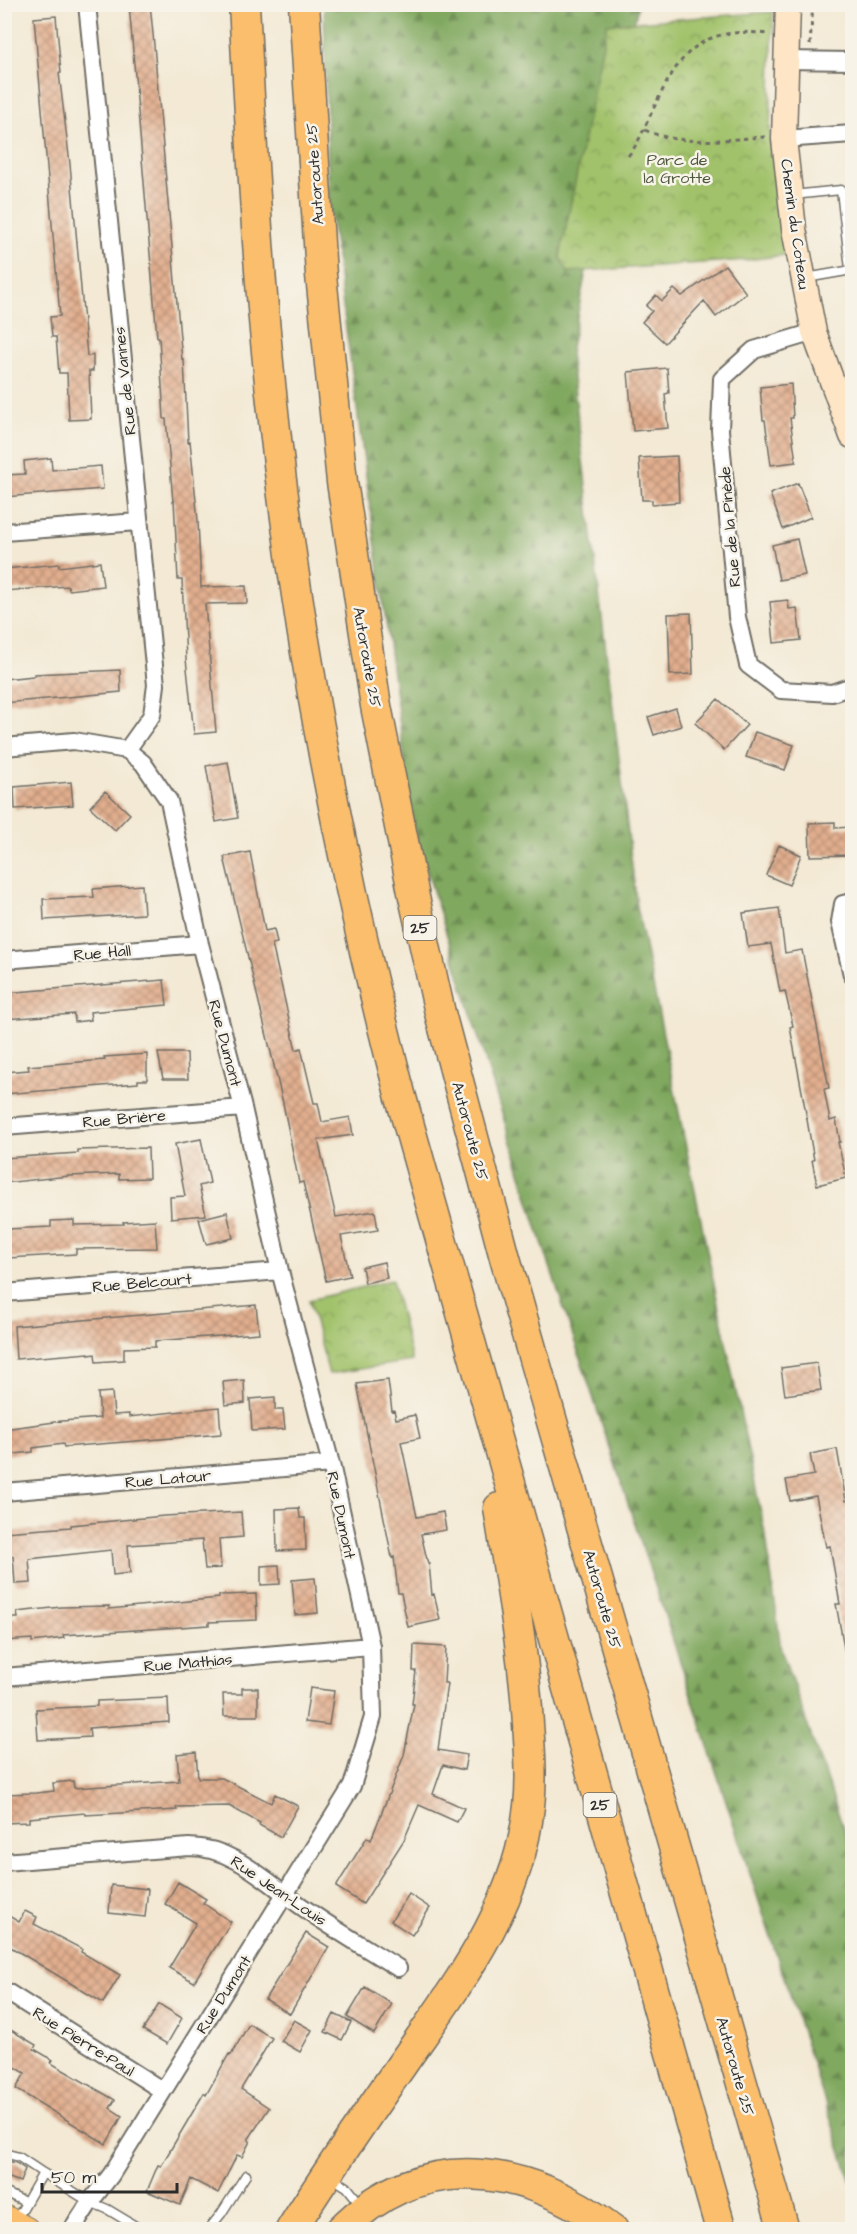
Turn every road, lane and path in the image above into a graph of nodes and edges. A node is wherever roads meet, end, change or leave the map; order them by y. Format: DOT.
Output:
graph roads {
  1 [pos="87,4"];
  2 [pos="244,4"];
  3 [pos="304,4"];
  4 [pos="788,4"];
  5 [pos="813,4"];
  6 [pos="771,34"];
  7 [pos="810,47"];
  8 [pos="785,60"];
  9 [pos="852,61"];
  10 [pos="670,66"];
  11 [pos="675,69"];
  12 [pos="644,129"];
  13 [pos="852,134"];
  14 [pos="777,138"];
  15 [pos="628,156"];
  16 [pos="789,195"];
  17 [pos="851,269"];
  18 [pos="802,278"];
  19 [pos="814,332"];
  20 [pos="852,436"];
  21 [pos="138,522"];
  22 [pos="4,532"];
  23 [pos="852,686"];
  24 [pos="4,747"];
  25 [pos="127,750"];
  26 [pos="852,902"];
  27 [pos="200,944"];
  28 [pos="4,960"];
  29 [pos="852,975"];
  30 [pos="243,1108"];
  31 [pos="4,1127"];
  32 [pos="280,1271"];
  33 [pos="4,1293"];
  34 [pos="480,1380"];
  35 [pos="331,1464"];
  36 [pos="4,1492"];
  37 [pos="371,1646"];
  38 [pos="4,1677"];
  39 [pos="4,1862"];
  40 [pos="285,1894"];
  41 [pos="398,1968"];
  42 [pos="4,1990"];
  43 [pos="163,2091"];
  44 [pos="759,2146"];
  45 [pos="4,2153"];
  46 [pos="43,2173"];
  47 [pos="326,2174"];
  48 [pos="246,2175"];
  49 [pos="4,2192"];
  50 [pos="90,2202"];
  51 [pos="365,2209"];
  52 [pos="16,2221"];
  53 [pos="72,2229"];
  54 [pos="142,2229"];
  55 [pos="208,2229"];
  56 [pos="291,2229"];
  57 [pos="341,2229"];
  58 [pos="613,2229"];
  59 [pos="721,2229"];
  60 [pos="783,2229"];
  61 [pos="792,2229"];
  1 -- 21 [label="street, Rue de Vannes"];
  2 -- 34 [label="highway, 25"];
  3 -- 44 [label="highway, Autoroute 25 / 25"];
  4 -- 8 [label="street, Chemin du Coteau"];
  5 -- 7 [label="path"];
  6 -- 11 [label="path"];
  8 -- 9 [label="street"];
  8 -- 14 [label="street, Chemin du Coteau"];
  10 -- 11 [label="path"];
  11 -- 12 [label="path"];
  12 -- 14 [label="path"];
  12 -- 15 [label="path"];
  13 -- 14 [label="street"];
  14 -- 16 [label="street, Chemin du Coteau"];
  16 -- 17 [label="lane"];
  16 -- 18 [label="street, Chemin du Coteau"];
  17 -- 18 [label="lane"];
  18 -- 19 [label="street, Chemin du Coteau"];
  19 -- 20 [label="street, Chemin du Coteau"];
  19 -- 23 [label="street, Rue de la Pinède"];
  21 -- 22 [label="street"];
  21 -- 25 [label="street, Rue de Vannes"];
  24 -- 25 [label="street"];
  25 -- 27 [label="street, Rue Dumont"];
  26 -- 29 [label="street"];
  27 -- 28 [label="street, Rue Hall"];
  27 -- 30 [label="street, Rue Dumont"];
  30 -- 31 [label="street, Rue Brière"];
  30 -- 32 [label="street, Rue Dumont"];
  32 -- 33 [label="street, Rue Belcourt"];
  32 -- 35 [label="street, Rue Dumont"];
  34 -- 47 [label="highway"];
  34 -- 59 [label="highway, 25"];
  35 -- 36 [label="street, Rue Latour"];
  35 -- 37 [label="street, Rue Dumont"];
  37 -- 38 [label="street, Rue Mathias"];
  37 -- 40 [label="street, Rue Dumont"];
  39 -- 40 [label="street, Rue Jean-Louis"];
  40 -- 41 [label="street, Rue Jean-Louis"];
  40 -- 43 [label="street, Rue Dumont"];
  42 -- 43 [label="street, Rue Pierre-Paul"];
  43 -- 50 [label="street, Rue Dumont"];
  44 -- 60 [label="highway, Autoroute 25 / 25"];
  44 -- 61 [label="highway"];
  45 -- 46 [label="lane"];
  46 -- 50 [label="lane"];
  46 -- 52 [label="lane"];
  47 -- 51 [label="lane"];
  47 -- 56 [label="highway"];
  48 -- 55 [label="lane"];
  49 -- 52 [label="lane"];
  50 -- 53 [label="street, Rue Dumont"];
  50 -- 54 [label="lane"];
  51 -- 57 [label="highway"];
  51 -- 58 [label="highway"];
}
